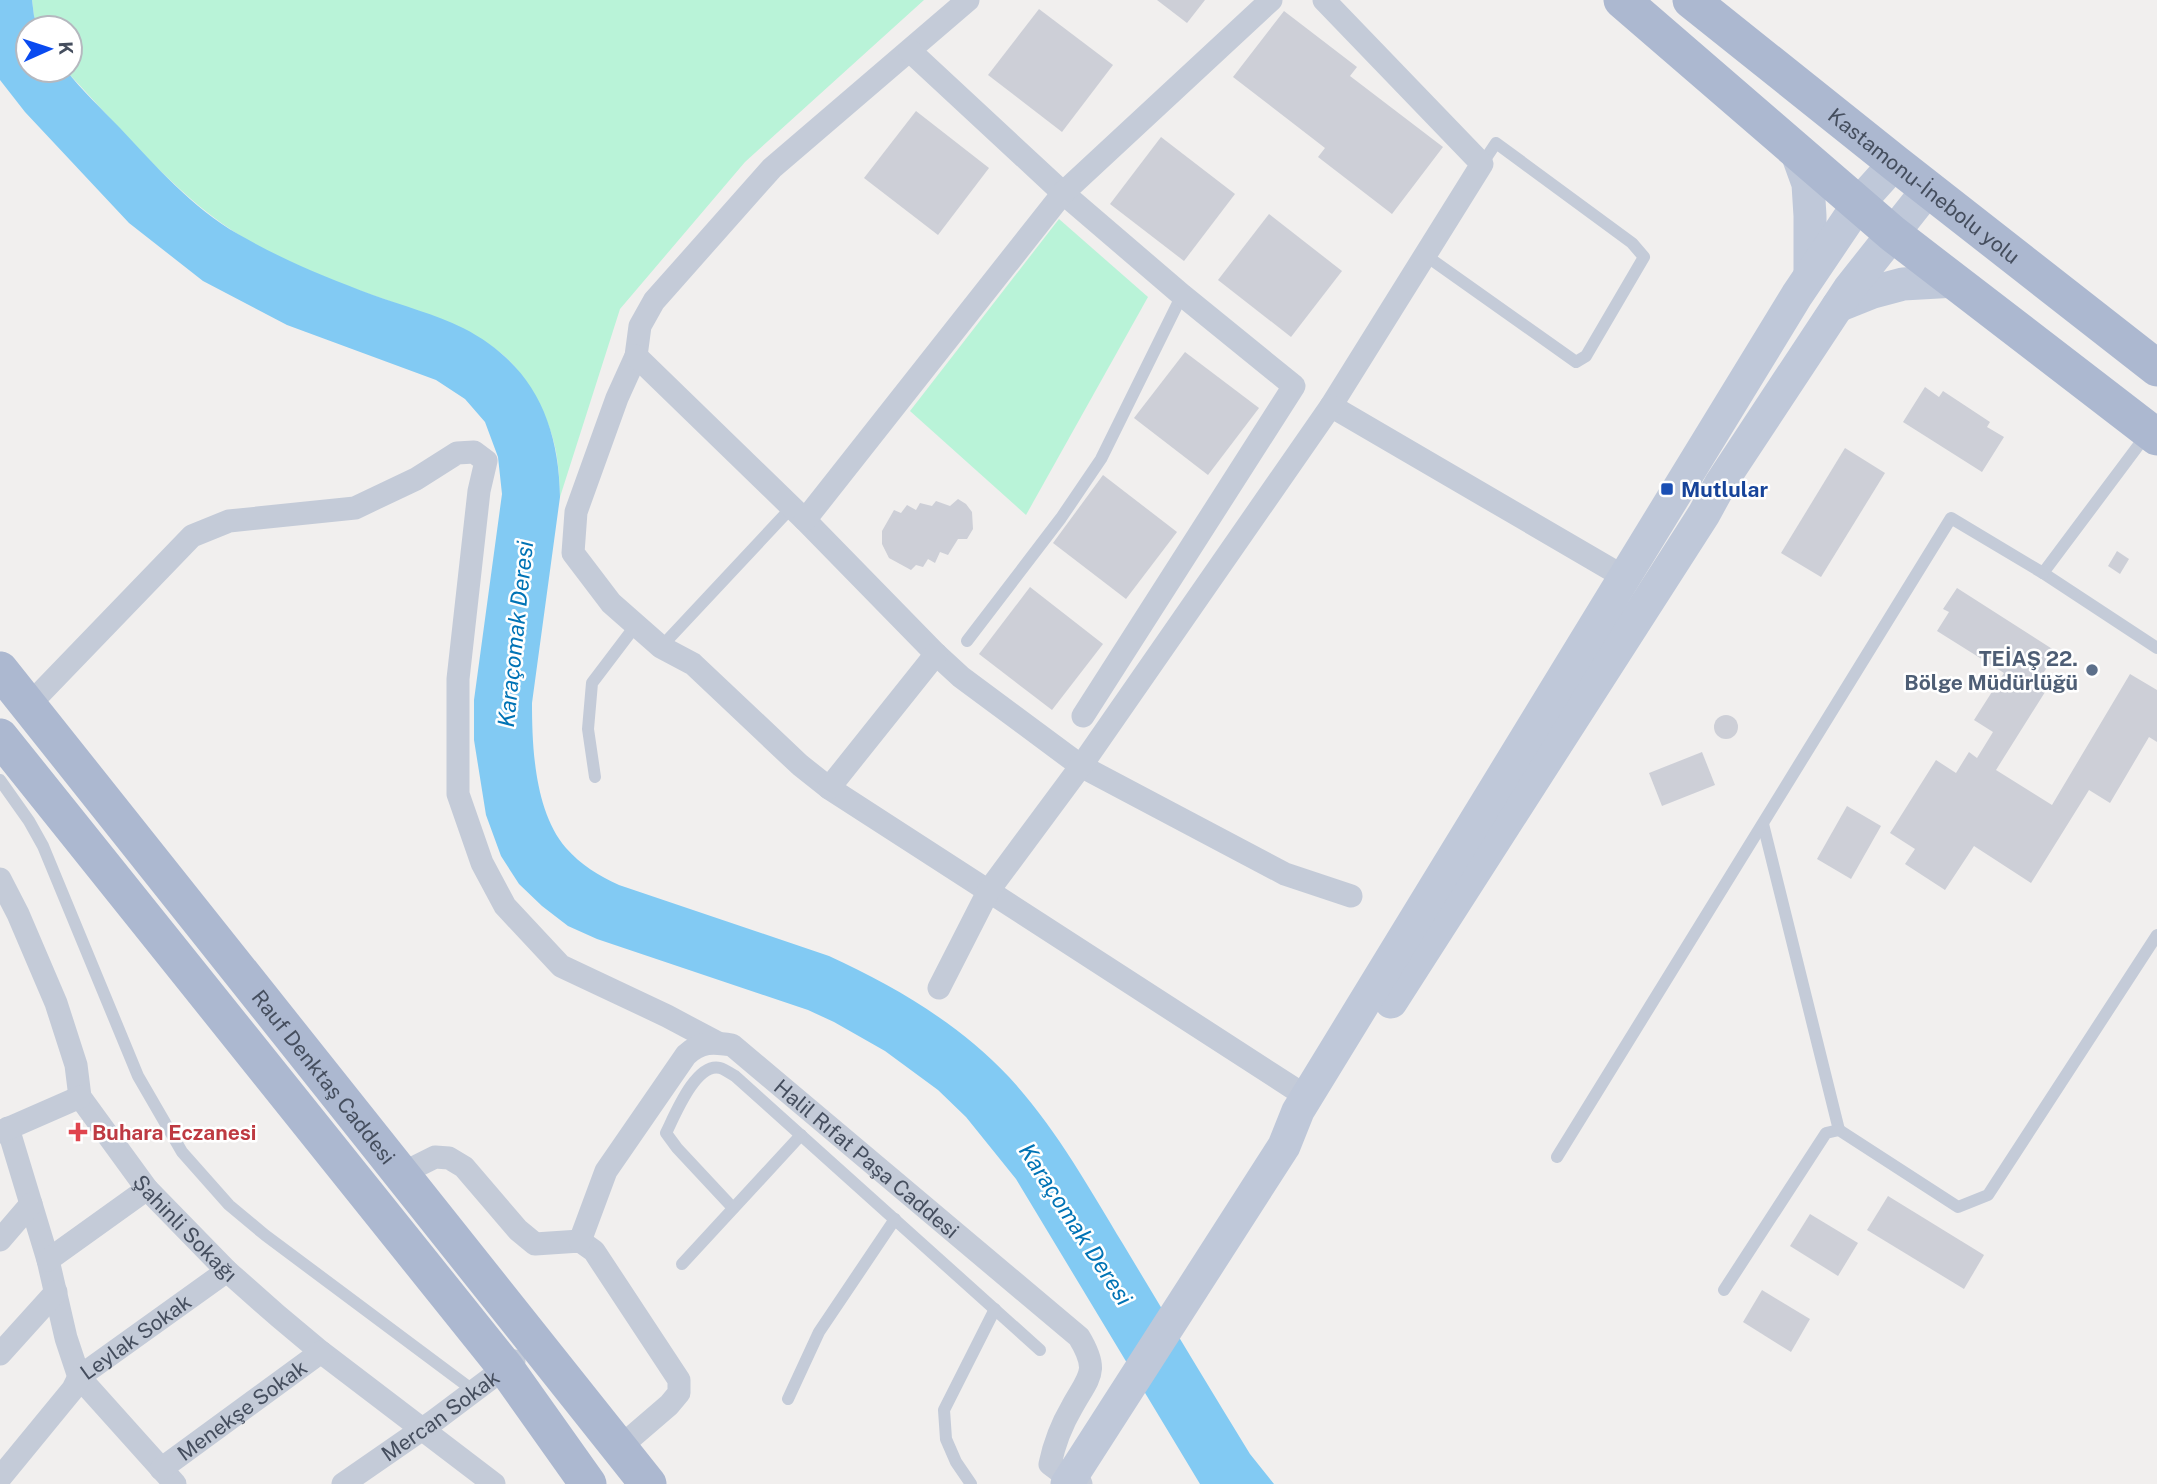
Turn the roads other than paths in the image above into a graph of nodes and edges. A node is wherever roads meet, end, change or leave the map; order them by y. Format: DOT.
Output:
graph roads {
  1 [pos="968,0"];
  2 [pos="1271,0"];
  3 [pos="1324,0"];
  4 [pos="1622,0"];
  5 [pos="1691,0"];
  6 [pos="910,51"];
  7 [pos="1795,148"];
  8 [pos="1895,163"];
  9 [pos="1482,164"];
  10 [pos="1929,188"];
  11 [pos="1063,193"];
  12 [pos="1859,203"];
  13 [pos="1893,234"];
  14 [pos="1425,255"];
  15 [pos="1810,275"];
  16 [pos="1956,281"];
  17 [pos="1182,295"];
  18 [pos="1838,306"];
  19 [pos="636,356"];
  20 [pos="2157,368"];
  21 [pos="1331,406"];
  22 [pos="2153,434"];
  23 [pos="799,513"];
  24 [pos="2043,573"];
  25 [pos="1624,577"];
  26 [pos="636,625"];
  27 [pos="967,641"];
  28 [pos="661,647"];
  29 [pos="2157,648"];
  30 [pos="936,654"];
  31 [pos="0,670"];
  32 [pos="28,706"];
  33 [pos="1083,716"];
  34 [pos="2,753"];
  35 [pos="1081,766"];
  36 [pos="595,778"];
  37 [pos="829,788"];
  38 [pos="1763,824"];
  39 [pos="0,879"];
  40 [pos="989,890"];
  41 [pos="1351,896"];
  42 [pos="2157,934"];
  43 [pos="939,988"];
  44 [pos="716,1042"];
  45 [pos="80,1097"];
  46 [pos="1307,1097"];
  47 [pos="4,1130"];
  48 [pos="1839,1130"];
  49 [pos="801,1135"];
  50 [pos="1284,1146"];
  51 [pos="1557,1157"];
  52 [pos="401,1174"];
  53 [pos="147,1189"];
  54 [pos="31,1204"];
  55 [pos="733,1208"];
  56 [pos="895,1219"];
  57 [pos="0,1240"];
  58 [pos="580,1241"];
  59 [pos="48,1259"];
  60 [pos="682,1264"];
  61 [pos="227,1271"];
  62 [pos="1724,1290"];
  63 [pos="56,1292"];
  64 [pos="995,1309"];
  65 [pos="537,1346"];
  66 [pos="1040,1350"];
  67 [pos="321,1352"];
  68 [pos="0,1354"];
  69 [pos="505,1367"];
  70 [pos="79,1377"];
  71 [pos="474,1391"];
  72 [pos="788,1399"];
  73 [pos="423,1429"];
  74 [pos="619,1448"];
  75 [pos="10,1477"];
  76 [pos="168,1477"];
  77 [pos="1073,1482"];
  78 [pos="343,1484"];
  79 [pos="494,1484"];
  80 [pos="588,1484"];
  81 [pos="648,1484"];
  82 [pos="971,1484"];
  1 -- 6 [label="street"];
  2 -- 11 [label="street"];
  3 -- 9 [label="street"];
  4 -- 7 [label="main road"];
  5 -- 8 [label="main road, Kastamonu-İnebolu yolu"];
  6 -- 11 [label="street"];
  6 -- 19 [label="street"];
  7 -- 12 [label="main road"];
  7 -- 15 [label="main road"];
  8 -- 10 [label="main road, Kastamonu-İnebolu yolu"];
  8 -- 12 [label="main road"];
  9 -- 14 [label="street"];
  9 -- 14 [label="lane"];
  10 -- 13 [label="main road"];
  10 -- 20 [label="main road, Kastamonu-İnebolu yolu"];
  11 -- 17 [label="street"];
  11 -- 23 [label="street"];
  12 -- 13 [label="main road"];
  12 -- 15 [label="main road"];
  13 -- 16 [label="main road"];
  13 -- 18 [label="main road"];
  14 -- 21 [label="street"];
  15 -- 25 [label="main road"];
  16 -- 18 [label="main road"];
  16 -- 22 [label="main road"];
  17 -- 27 [label="lane"];
  17 -- 33 [label="street"];
  18 -- 50 [label="main road"];
  19 -- 23 [label="street"];
  19 -- 26 [label="street"];
  21 -- 25 [label="street"];
  21 -- 35 [label="street"];
  22 -- 24 [label="lane"];
  23 -- 28 [label="lane"];
  23 -- 30 [label="street"];
  24 -- 29 [label="lane"];
  24 -- 38 [label="lane"];
  25 -- 46 [label="main road"];
  26 -- 28 [label="street"];
  26 -- 36 [label="lane"];
  28 -- 37 [label="street"];
  30 -- 35 [label="street"];
  30 -- 37 [label="street"];
  31 -- 32 [label="main road, Rauf Denktaş Caddesi"];
  32 -- 44 [label="street"];
  32 -- 52 [label="main road, Rauf Denktaş Caddesi"];
  34 -- 69 [label="main road, Rauf Denktaş Caddesi"];
  34 -- 71 [label="lane"];
  35 -- 40 [label="street"];
  35 -- 41 [label="street"];
  37 -- 40 [label="street"];
  38 -- 48 [label="lane"];
  38 -- 51 [label="lane"];
  39 -- 45 [label="street, Şahinli Sokağı"];
  40 -- 43 [label="street"];
  40 -- 46 [label="street"];
  42 -- 48 [label="lane"];
  44 -- 58 [label="street"];
  44 -- 77 [label="street, Halil Rıfat Paşa Caddesi"];
  45 -- 47 [label="street"];
  45 -- 53 [label="street, Şahinli Sokağı"];
  46 -- 50 [label="main road"];
  47 -- 54 [label="street"];
  48 -- 62 [label="lane"];
  49 -- 55 [label="lane, Halil Rıfat Paşa Caddesi"];
  49 -- 55 [label="lane, Halil Rıfat Paşa Caddesi"];
  49 -- 56 [label="lane, Halil Rıfat Paşa Caddesi"];
  50 -- 77 [label="main road"];
  52 -- 58 [label="street"];
  52 -- 65 [label="main road, Rauf Denktaş Caddesi"];
  53 -- 59 [label="street"];
  53 -- 61 [label="street, Şahinli Sokağı"];
  54 -- 57 [label="street"];
  54 -- 59 [label="street"];
  55 -- 60 [label="lane, Halil Rıfat Paşa Caddesi"];
  56 -- 64 [label="lane, Halil Rıfat Paşa Caddesi"];
  56 -- 72 [label="lane, Halil Rıfat Paşa Caddesi"];
  58 -- 74 [label="street"];
  59 -- 63 [label="street"];
  61 -- 67 [label="street, Şahinli Sokağı"];
  61 -- 70 [label="street, Leylak Sokak"];
  63 -- 68 [label="street"];
  63 -- 70 [label="street"];
  64 -- 66 [label="lane, Halil Rıfat Paşa Caddesi"];
  64 -- 82 [label="lane"];
  65 -- 69 [label="street, Mercan Sokak"];
  65 -- 74 [label="main road, Rauf Denktaş Caddesi"];
  67 -- 73 [label="street, Şahinli Sokağı"];
  67 -- 76 [label="street, Menekşe Sokak"];
  69 -- 71 [label="street, Mercan Sokak"];
  69 -- 80 [label="main road, Rauf Denktaş Caddesi"];
  70 -- 75 [label="street, Leylak Sokak"];
  70 -- 76 [label="street"];
  71 -- 73 [label="street, Mercan Sokak"];
  73 -- 78 [label="street, Mercan Sokak"];
  73 -- 79 [label="street, Şahinli Sokağı"];
  74 -- 81 [label="main road, Rauf Denktaş Caddesi"];
}
